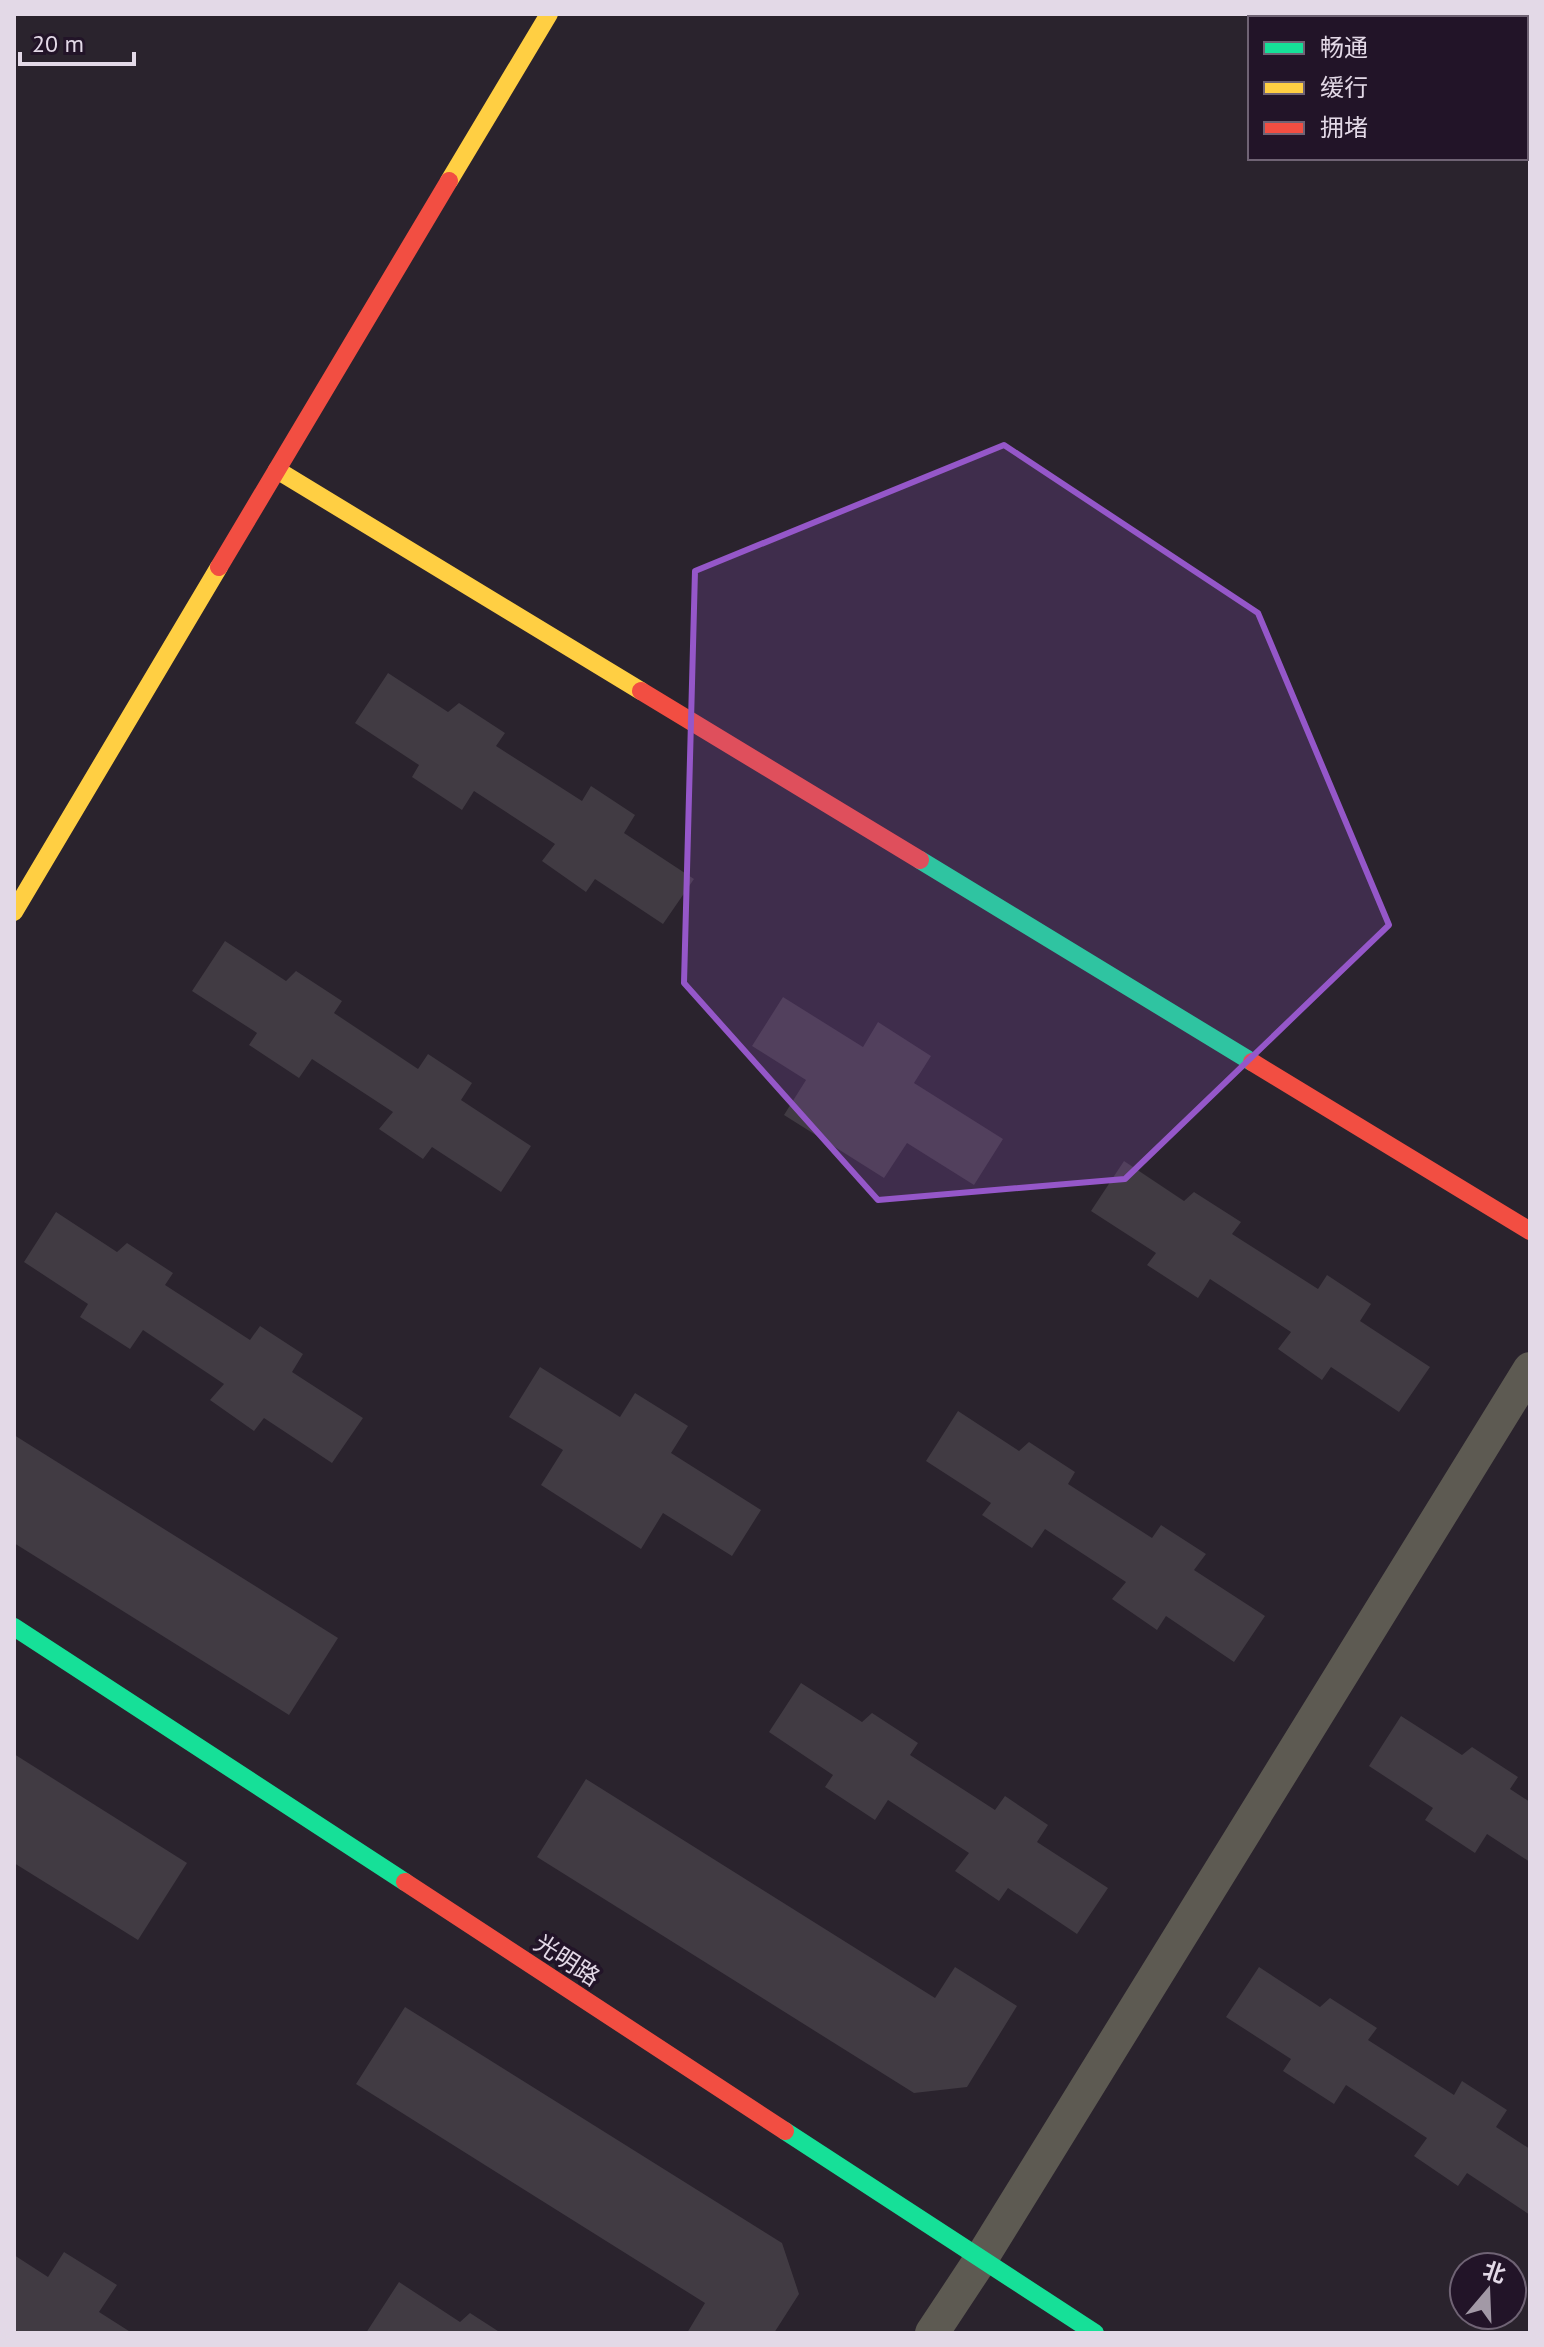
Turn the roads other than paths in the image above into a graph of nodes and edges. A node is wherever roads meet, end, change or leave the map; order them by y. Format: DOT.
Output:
graph roads {
  1 [pos="549,14"];
  2 [pos="277,470"];
  3 [pos="14,912"];
  4 [pos="1530,1231"];
  5 [pos="1530,1369"];
  6 [pos="14,1627"];
  7 [pos="981,2259"];
  8 [pos="932,2333"];
  9 [pos="1095,2333"];
  1 -- 2 [label="street"];
  2 -- 3 [label="street"];
  2 -- 4 [label="street"];
  5 -- 7 [label="street"];
  6 -- 7 [label="street, 光明路"];
  7 -- 8 [label="street"];
  7 -- 9 [label="street, 光明路"];
}
